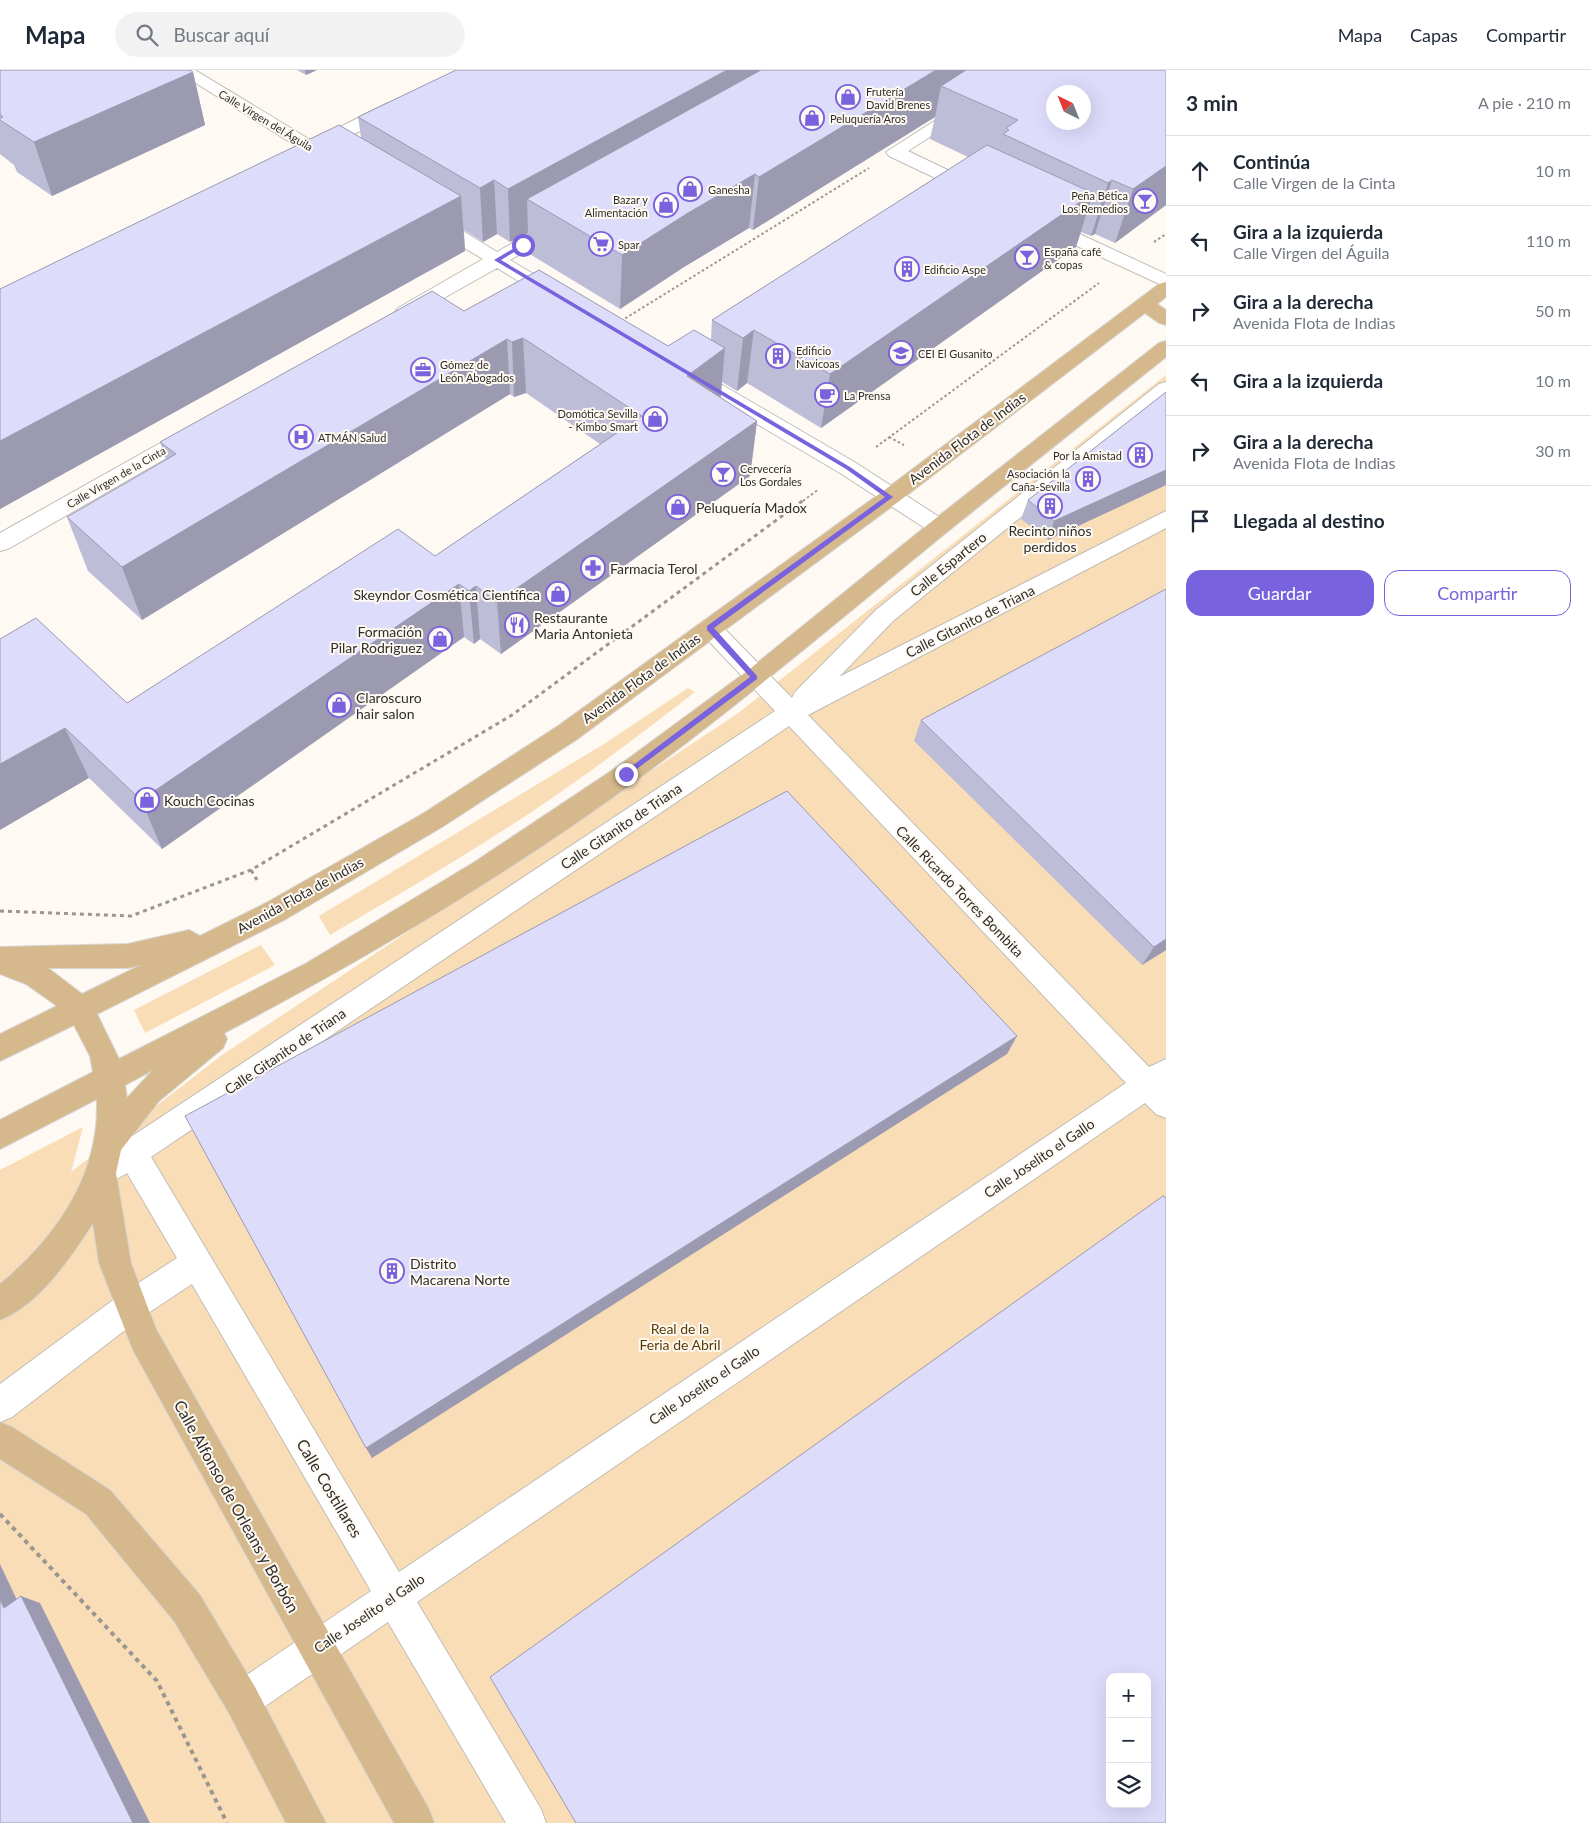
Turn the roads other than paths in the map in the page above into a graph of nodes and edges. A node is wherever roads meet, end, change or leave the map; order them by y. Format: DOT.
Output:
graph roads {
  1 [pos="183,70"];
  2 [pos="1025,70"];
  3 [pos="408,100"];
  4 [pos="311,148"];
  5 [pos="294,156"];
  6 [pos="354,173"];
  7 [pos="993,199"];
  8 [pos="421,214"];
  9 [pos="1028,215"];
  10 [pos="574,216"];
  11 [pos="497,260"];
  12 [pos="1166,281"];
  13 [pos="1166,288"];
  14 [pos="1145,304"];
  15 [pos="1166,319"];
  16 [pos="385,323"];
  17 [pos="610,328"];
  18 [pos="1166,348"];
  19 [pos="673,365"];
  20 [pos="1166,389"];
  21 [pos="214,421"];
  22 [pos="890,497"];
  23 [pos="1166,520"];
  24 [pos="939,526"];
  25 [pos="0,543"];
  26 [pos="710,628"];
  27 [pos="755,678"];
  28 [pos="789,714"];
  29 [pos="234,931"];
  30 [pos="0,957"];
  31 [pos="0,962"];
  32 [pos="278,992"];
  33 [pos="78,1009"];
  34 [pos="0,1048"];
  35 [pos="111,1077"];
  36 [pos="1160,1087"];
  37 [pos="0,1135"];
  38 [pos="121,1147"];
  39 [pos="101,1174"];
  40 [pos="197,1264"];
  41 [pos="0,1304"];
  42 [pos="131,1306"];
  43 [pos="0,1405"];
  44 [pos="0,1439"];
  45 [pos="393,1596"];
  46 [pos="316,1649"];
  47 [pos="242,1700"];
  48 [pos="307,1823"];
  49 [pos="415,1823"];
  50 [pos="527,1823"];
  1 -- 4 [label="street, Calle Virgen del Águila"];
  2 -- 7 [label="street"];
  3 -- 4 [label="street"];
  4 -- 5 [label="street"];
  4 -- 6 [label="street, Calle Virgen del Águila"];
  8 -- 11 [label="street"];
  9 -- 12 [label="street"];
  10 -- 11 [label="street"];
  11 -- 16 [label="street"];
  11 -- 17 [label="street"];
  13 -- 14 [label="main road, Avenida Flota de Indias"];
  14 -- 15 [label="main road"];
  14 -- 22 [label="main road, Avenida Flota de Indias"];
  18 -- 24 [label="main road"];
  19 -- 22 [label="street"];
  20 -- 28 [label="street, Calle Espartero"];
  21 -- 25 [label="street, Calle Virgen de la Cinta"];
  22 -- 24 [label="street"];
  22 -- 26 [label="main road, Avenida Flota de Indias"];
  23 -- 28 [label="street, Calle Gitanito de Triana"];
  24 -- 27 [label="main road"];
  26 -- 27 [label="street, Calle Ricardo Torres Bombita"];
  26 -- 29 [label="main road, Avenida Flota de Indias"];
  27 -- 28 [label="street, Calle Ricardo Torres Bombita"];
  27 -- 32 [label="main road"];
  28 -- 36 [label="street, Calle Ricardo Torres Bombita"];
  28 -- 38 [label="street, Calle Gitanito de Triana"];
  29 -- 30 [label="main road"];
  29 -- 33 [label="main road, Avenida Flota de Indias"];
  31 -- 33 [label="main road"];
  32 -- 35 [label="main road"];
  32 -- 38 [label="main road"];
  33 -- 34 [label="main road, Avenida Flota de Indias"];
  33 -- 35 [label="main road"];
  35 -- 37 [label="main road"];
  35 -- 38 [label="main road"];
  36 -- 45 [label="street, Calle Joselito el Gallo"];
  38 -- 39 [label="main road"];
  38 -- 40 [label="street, Calle Costillares"];
  39 -- 41 [label="main road"];
  39 -- 42 [label="main road, Calle Alfonso de Orleans y Borbón"];
  40 -- 42 [label="street"];
  40 -- 45 [label="street, Calle Costillares"];
  42 -- 43 [label="street"];
  42 -- 46 [label="main road, Calle Alfonso de Orleans y Borbón"];
  44 -- 47 [label="main road"];
  45 -- 46 [label="street, Calle Joselito el Gallo"];
  45 -- 50 [label="street, Calle Costillares"];
  46 -- 47 [label="street, Calle Joselito el Gallo"];
  46 -- 49 [label="main road, Calle Alfonso de Orleans y Borbón"];
  47 -- 48 [label="main road"];
}
